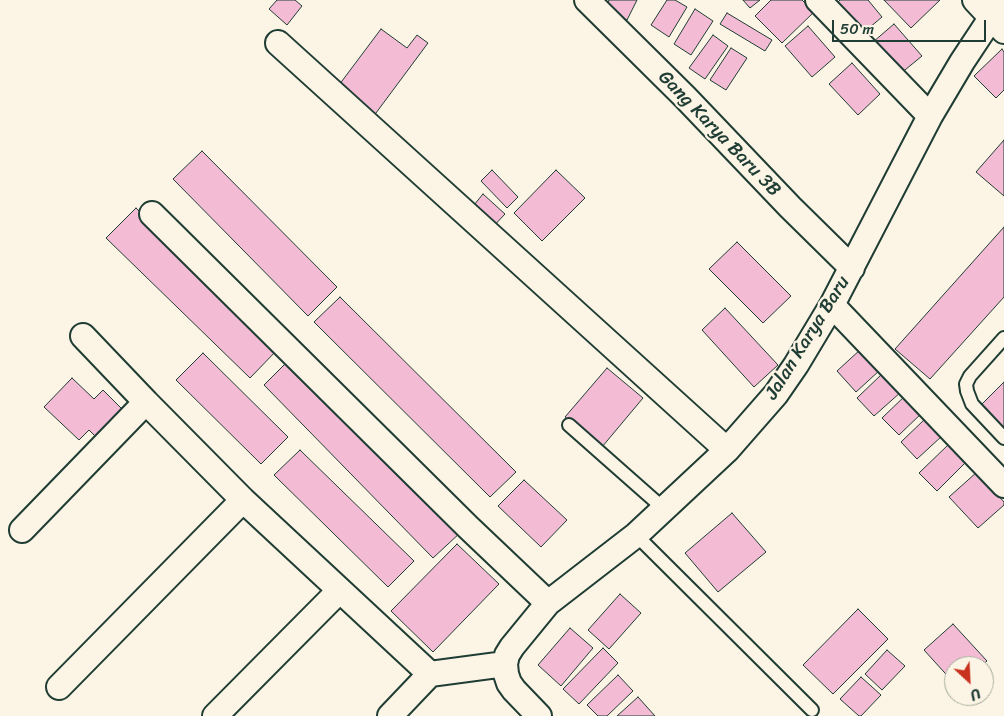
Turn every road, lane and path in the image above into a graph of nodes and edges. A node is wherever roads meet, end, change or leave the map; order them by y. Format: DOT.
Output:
graph roads {
  1 [pos="586,0"];
  2 [pos="818,0"];
  3 [pos="974,0"];
  4 [pos="999,16"];
  5 [pos="278,43"];
  6 [pos="930,116"];
  7 [pos="152,214"];
  8 [pos="852,268"];
  9 [pos="832,305"];
  10 [pos="83,336"];
  11 [pos="1004,338"];
  12 [pos="146,402"];
  13 [pos="569,426"];
  14 [pos="1004,438"];
  15 [pos="726,450"];
  16 [pos="1004,485"];
  17 [pos="243,500"];
  18 [pos="663,508"];
  19 [pos="22,530"];
  20 [pos="636,535"];
  21 [pos="339,590"];
  22 [pos="548,603"];
  23 [pos="506,664"];
  24 [pos="430,674"];
  25 [pos="59,687"];
  26 [pos="812,710"];
  27 [pos="215,716"];
  28 [pos="390,716"];
  29 [pos="539,716"];
  1 -- 8 [label="street, Gang Karya Baru 3B"];
  2 -- 6 [label="street"];
  3 -- 4 [label="street"];
  4 -- 6 [label="street, Jalan Karya Baru"];
  5 -- 15 [label="street"];
  6 -- 8 [label="street, Jalan Karya Baru"];
  7 -- 22 [label="street"];
  8 -- 9 [label="street, Jalan Karya Baru"];
  9 -- 15 [label="street, Jalan Karya Baru"];
  9 -- 16 [label="street"];
  10 -- 12 [label="street"];
  11 -- 14 [label="lane"];
  12 -- 17 [label="street"];
  12 -- 19 [label="street"];
  13 -- 18 [label="lane"];
  15 -- 18 [label="street, Jalan Karya Baru"];
  17 -- 21 [label="street"];
  17 -- 25 [label="street"];
  18 -- 20 [label="street, Jalan Karya Baru"];
  20 -- 22 [label="street, Jalan Karya Baru"];
  20 -- 26 [label="lane"];
  21 -- 24 [label="street"];
  21 -- 27 [label="street"];
  22 -- 23 [label="street, Jalan Karya Baru"];
  23 -- 24 [label="street"];
  23 -- 29 [label="street"];
  24 -- 28 [label="street"];
}
